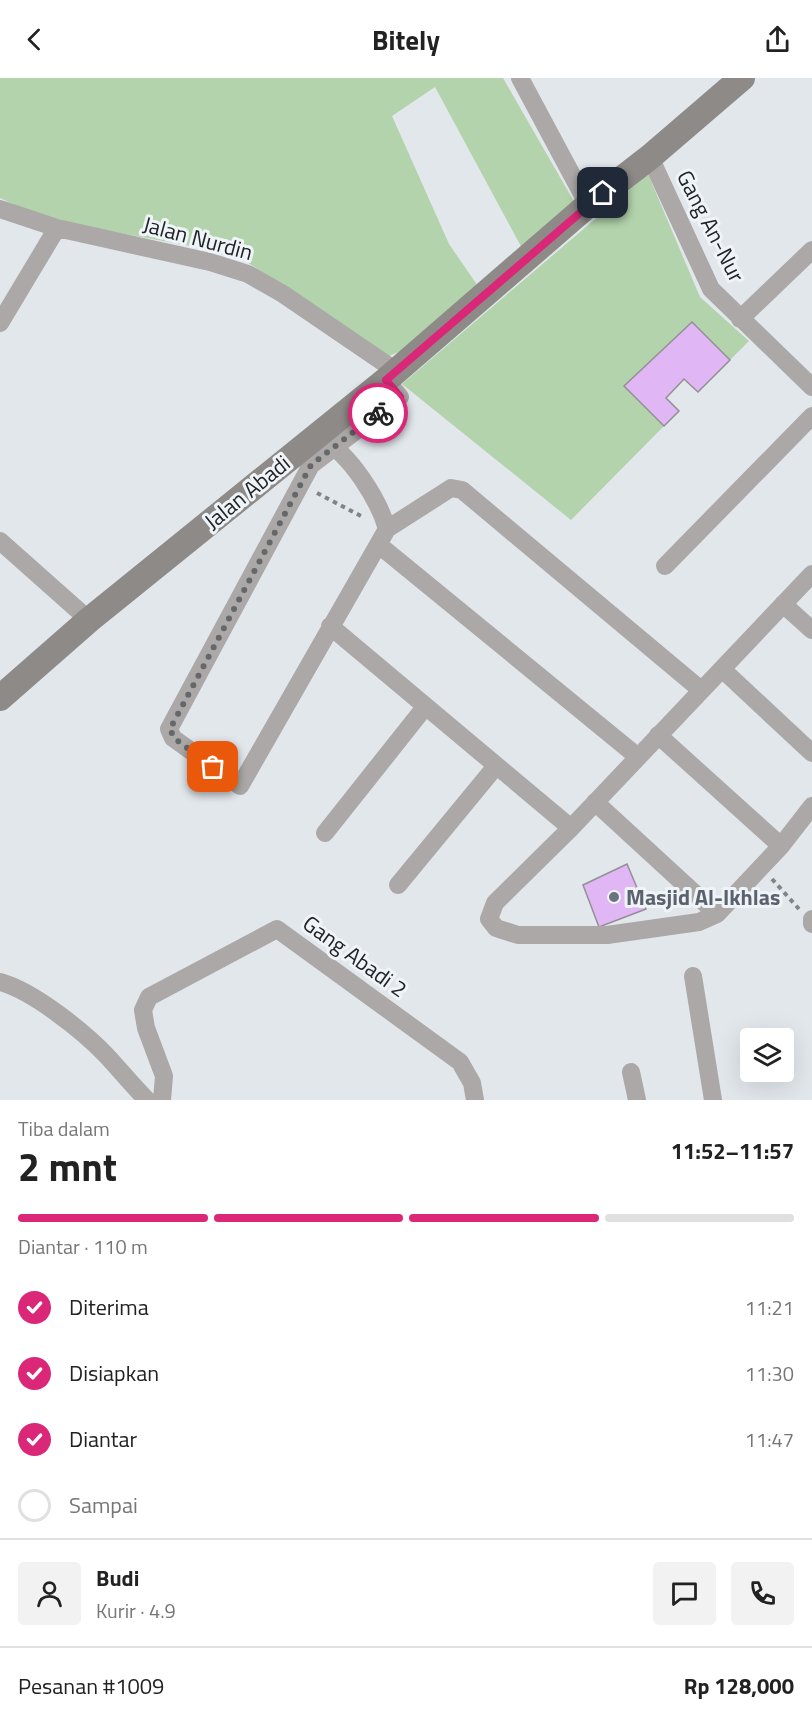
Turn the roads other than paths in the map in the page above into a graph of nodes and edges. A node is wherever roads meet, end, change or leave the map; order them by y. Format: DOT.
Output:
graph roads {
  1 [pos="520,78"];
  2 [pos="742,78"];
  3 [pos="650,158"];
  4 [pos="588,205"];
  5 [pos="0,209"];
  6 [pos="57,228"];
  7 [pos="812,250"];
  8 [pos="740,319"];
  9 [pos="0,324"];
  10 [pos="394,382"];
  11 [pos="812,387"];
  12 [pos="812,416"];
  13 [pos="325,441"];
  14 [pos="383,537"];
  15 [pos="0,541"];
  16 [pos="665,566"];
  17 [pos="812,574"];
  18 [pos="783,604"];
  19 [pos="89,620"];
  20 [pos="330,626"];
  21 [pos="812,630"];
  22 [pos="722,669"];
  23 [pos="701,690"];
  24 [pos="0,698"];
  25 [pos="425,707"];
  26 [pos="658,735"];
  27 [pos="812,753"];
  28 [pos="638,758"];
  29 [pos="496,766"];
  30 [pos="596,802"];
  31 [pos="812,806"];
  32 [pos="571,828"];
  33 [pos="325,833"];
  34 [pos="781,846"];
  35 [pos="398,885"];
  36 [pos="717,914"];
  37 [pos="693,976"];
  38 [pos="0,982"];
  39 [pos="631,1072"];
  40 [pos="147,1100"];
  41 [pos="162,1100"];
  42 [pos="475,1100"];
  43 [pos="636,1100"];
  44 [pos="713,1100"];
  1 -- 4 [label="street"];
  2 -- 3 [label="street, Jalan Abadi"];
  3 -- 4 [label="street, Jalan Abadi"];
  3 -- 8 [label="street, Gang An-Nur"];
  4 -- 10 [label="street, Jalan Abadi"];
  5 -- 6 [label="street, Jalan Nurdin"];
  6 -- 9 [label="street"];
  6 -- 10 [label="street, Jalan Nurdin"];
  7 -- 8 [label="street"];
  8 -- 11 [label="street, Gang An-Nur"];
  10 -- 13 [label="street, Jalan Abadi"];
  12 -- 16 [label="street"];
  13 -- 14 [label="street"];
  13 -- 19 [label="street, Jalan Abadi"];
  13 -- 20 [label="street"];
  14 -- 20 [label="street"];
  14 -- 23 [label="street"];
  14 -- 28 [label="street"];
  15 -- 19 [label="street"];
  17 -- 18 [label="street"];
  18 -- 21 [label="street"];
  18 -- 22 [label="street"];
  19 -- 24 [label="street, Jalan Abadi"];
  20 -- 25 [label="street"];
  22 -- 23 [label="street"];
  22 -- 27 [label="street"];
  23 -- 26 [label="street"];
  25 -- 29 [label="street"];
  25 -- 33 [label="street"];
  26 -- 28 [label="street"];
  26 -- 34 [label="street"];
  28 -- 30 [label="street"];
  29 -- 32 [label="street"];
  29 -- 35 [label="street"];
  30 -- 32 [label="street"];
  30 -- 36 [label="street"];
  31 -- 34 [label="street"];
  32 -- 36 [label="street"];
  34 -- 36 [label="street"];
  37 -- 44 [label="street"];
  38 -- 40 [label="street"];
  39 -- 43 [label="street"];
  41 -- 42 [label="street, Gang Abadi 2"];
}
